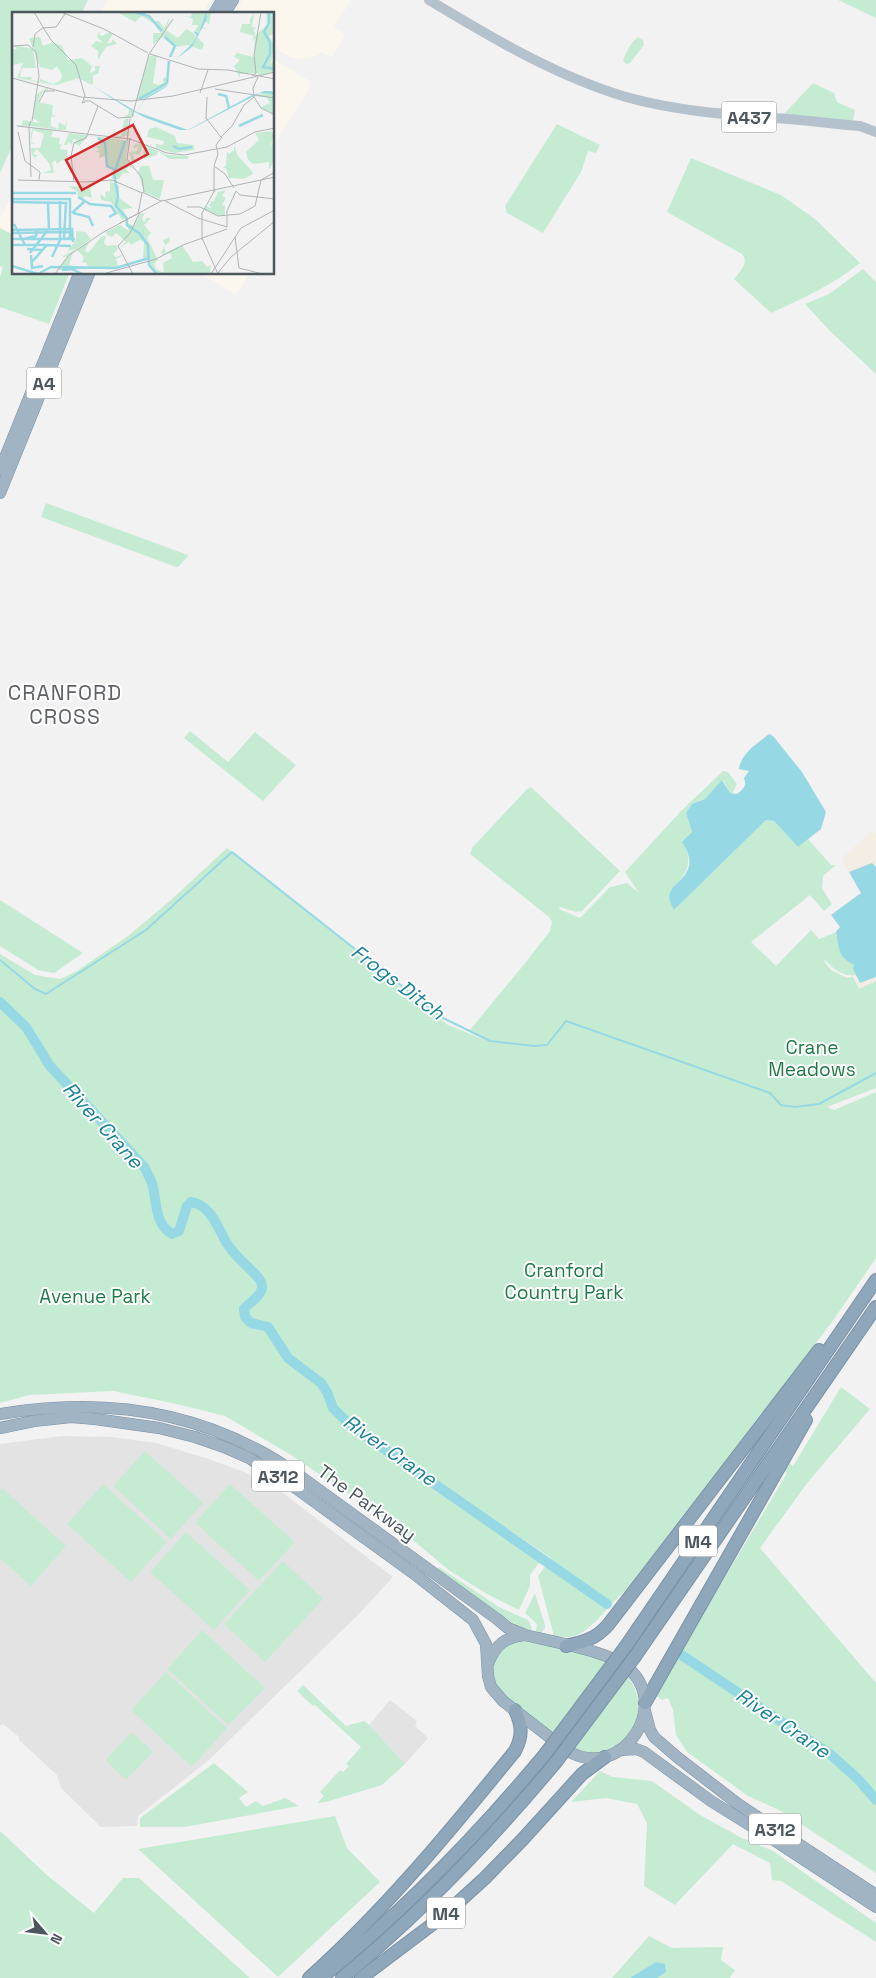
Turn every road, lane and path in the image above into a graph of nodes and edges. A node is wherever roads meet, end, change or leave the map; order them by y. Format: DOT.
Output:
graph roads {
  1 [pos="222,0"];
  2 [pos="233,0"];
  3 [pos="429,0"];
  4 [pos="215,12"];
  5 [pos="225,12"];
  6 [pos="876,132"];
  7 [pos="79,275"];
  8 [pos="89,275"];
  9 [pos="0,470"];
  10 [pos="0,494"];
  11 [pos="876,1280"];
  12 [pos="876,1307"];
  13 [pos="852,1317"];
  14 [pos="832,1372"];
  15 [pos="0,1414"];
  16 [pos="0,1428"];
  17 [pos="525,1635"];
  18 [pos="566,1646"];
  19 [pos="488,1664"];
  20 [pos="644,1707"];
  21 [pos="515,1710"];
  22 [pos="621,1750"];
  23 [pos="605,1757"];
  24 [pos="876,1896"];
  25 [pos="876,1907"];
  26 [pos="309,1978"];
  27 [pos="320,1978"];
  28 [pos="342,1978"];
  29 [pos="361,1978"];
  1 -- 4 [label="highway"];
  2 -- 5 [label="highway"];
  3 -- 6 [label="main road, A437"];
  7 -- 9 [label="highway, A4"];
  8 -- 10 [label="highway, A4"];
  11 -- 13 [label="highway, M4"];
  12 -- 14 [label="highway, M4"];
  13 -- 18 [label="highway, M4"];
  13 -- 27 [label="highway, M4, bridge"];
  14 -- 20 [label="highway, M4"];
  14 -- 28 [label="highway, M4, bridge"];
  15 -- 17 [label="highway, The Parkway / A312"];
  16 -- 19 [label="highway, The Parkway / A312"];
  17 -- 18 [label="highway, A312"];
  17 -- 19 [label="highway"];
  18 -- 20 [label="highway, A312"];
  19 -- 21 [label="highway, A312"];
  20 -- 22 [label="highway, A312"];
  20 -- 24 [label="highway, A312"];
  21 -- 23 [label="highway, A312"];
  21 -- 26 [label="highway, M4"];
  22 -- 23 [label="highway, A312"];
  22 -- 25 [label="highway, A312"];
  23 -- 29 [label="highway, M4"];
}
